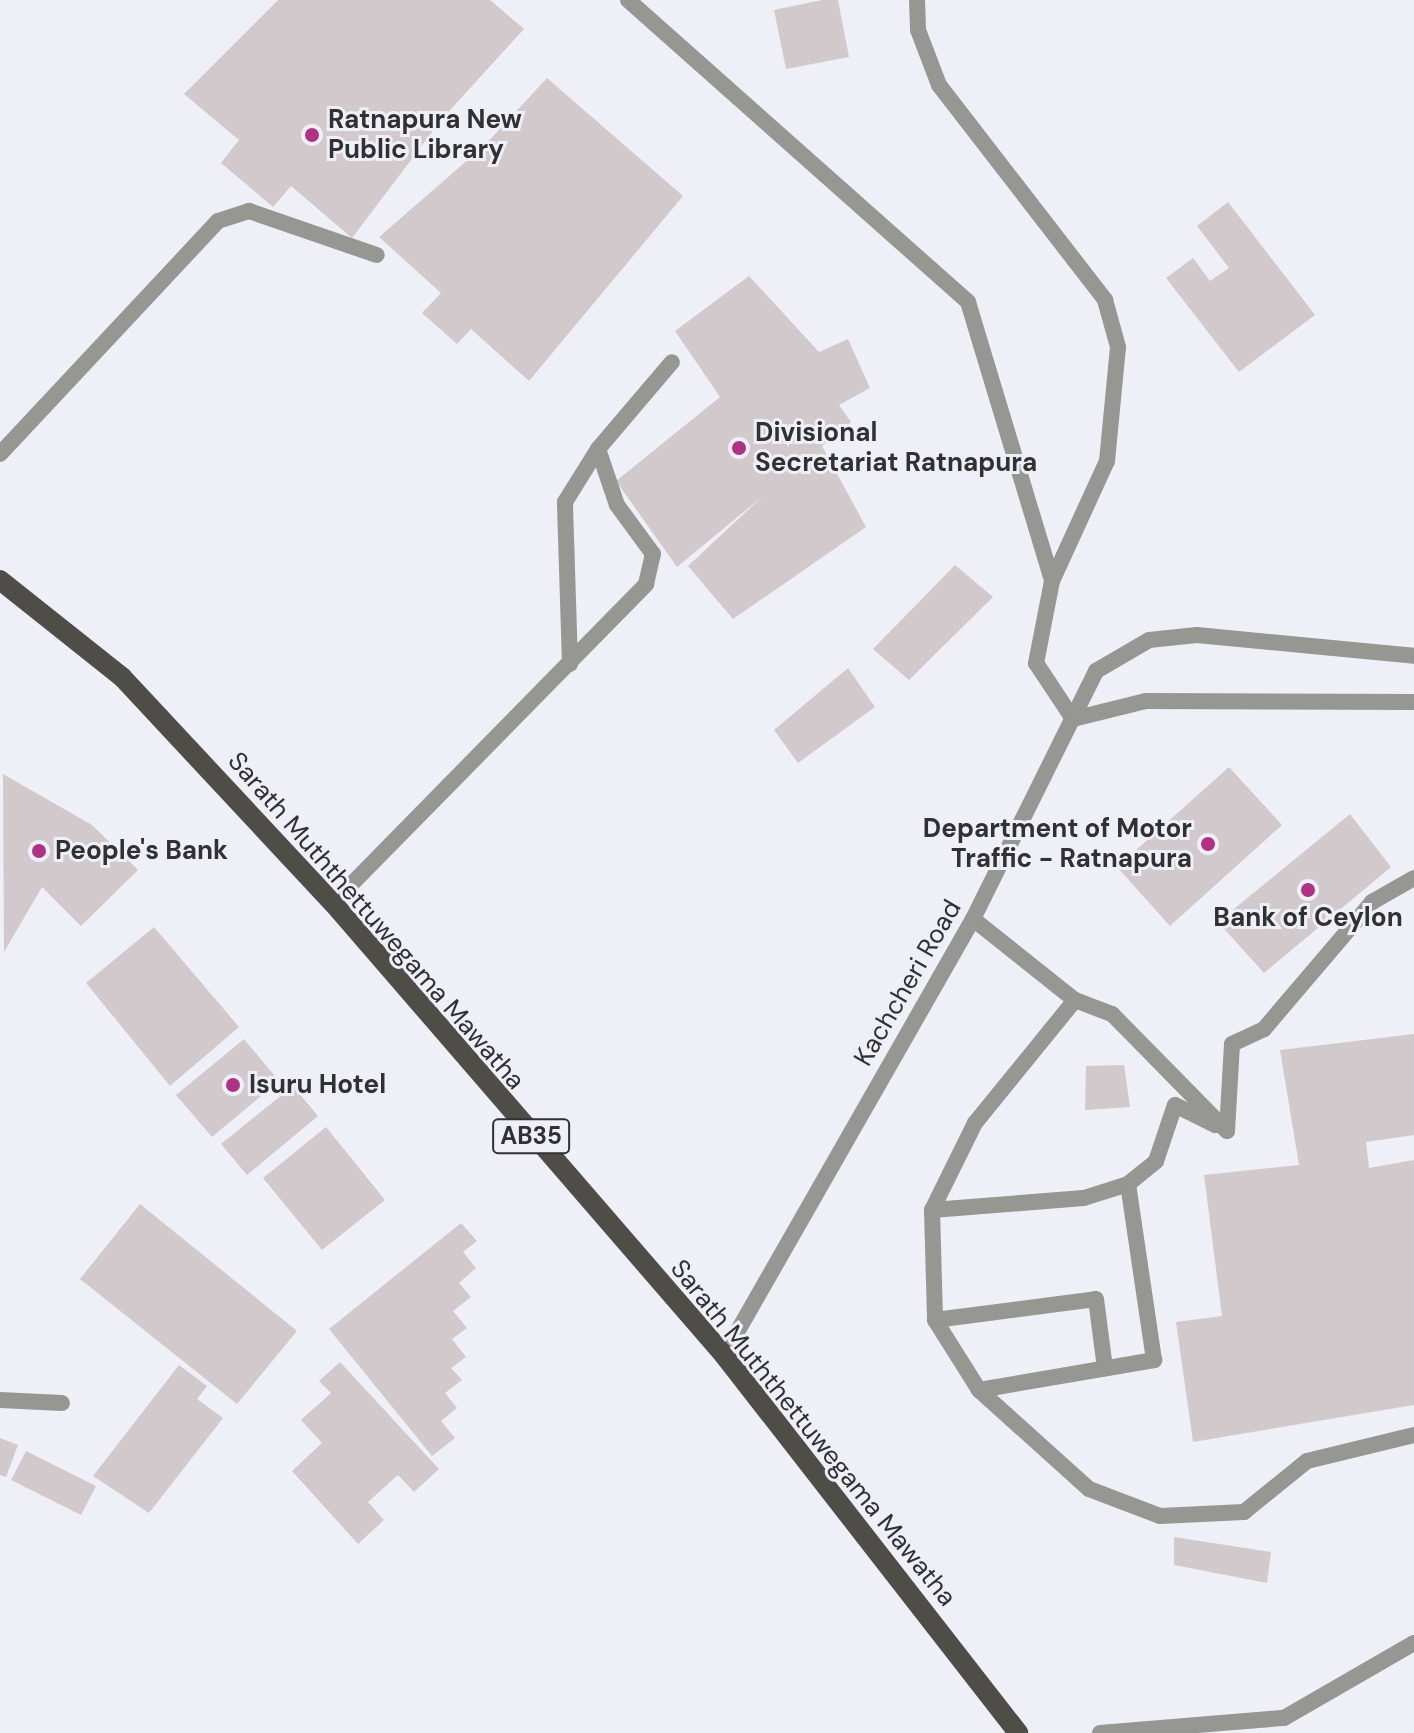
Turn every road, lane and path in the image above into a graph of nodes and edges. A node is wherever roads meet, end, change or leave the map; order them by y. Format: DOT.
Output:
graph roads {
  1 [pos="628,0"];
  2 [pos="917,0"];
  3 [pos="377,255"];
  4 [pos="672,362"];
  5 [pos="598,449"];
  6 [pos="0,454"];
  7 [pos="0,580"];
  8 [pos="1052,581"];
  9 [pos="1414,656"];
  10 [pos="570,664"];
  11 [pos="1414,702"];
  12 [pos="1073,719"];
  13 [pos="1414,878"];
  14 [pos="333,903"];
  15 [pos="973,919"];
  16 [pos="1075,1000"];
  17 [pos="1227,1131"];
  18 [pos="1128,1184"];
  19 [pos="932,1210"];
  20 [pos="935,1320"];
  21 [pos="724,1355"];
  22 [pos="1105,1368"];
  23 [pos="979,1390"];
  24 [pos="0,1400"];
  25 [pos="62,1403"];
  26 [pos="1414,1435"];
  27 [pos="1414,1643"];
  28 [pos="1018,1733"];
  29 [pos="1100,1733"];
  1 -- 8 [label="street"];
  2 -- 8 [label="street"];
  3 -- 6 [label="street"];
  4 -- 5 [label="street"];
  5 -- 10 [label="street"];
  5 -- 10 [label="street"];
  7 -- 14 [label="main road, Sarath Muththettuwegama Mawatha / AB35"];
  8 -- 12 [label="street"];
  9 -- 12 [label="street, Kachcheri Road"];
  10 -- 14 [label="street"];
  11 -- 12 [label="street"];
  12 -- 15 [label="street, Kachcheri Road"];
  13 -- 17 [label="street"];
  14 -- 21 [label="main road, Sarath Muththettuwegama Mawatha / AB35"];
  15 -- 16 [label="street"];
  15 -- 21 [label="street, Kachcheri Road"];
  16 -- 17 [label="street"];
  16 -- 19 [label="street"];
  17 -- 18 [label="street"];
  18 -- 19 [label="street"];
  18 -- 22 [label="street"];
  19 -- 20 [label="street"];
  20 -- 22 [label="street"];
  20 -- 23 [label="street"];
  21 -- 28 [label="main road, Sarath Muththettuwegama Mawatha / AB35"];
  22 -- 23 [label="street"];
  23 -- 26 [label="street"];
  24 -- 25 [label="street"];
  27 -- 29 [label="street"];
}
